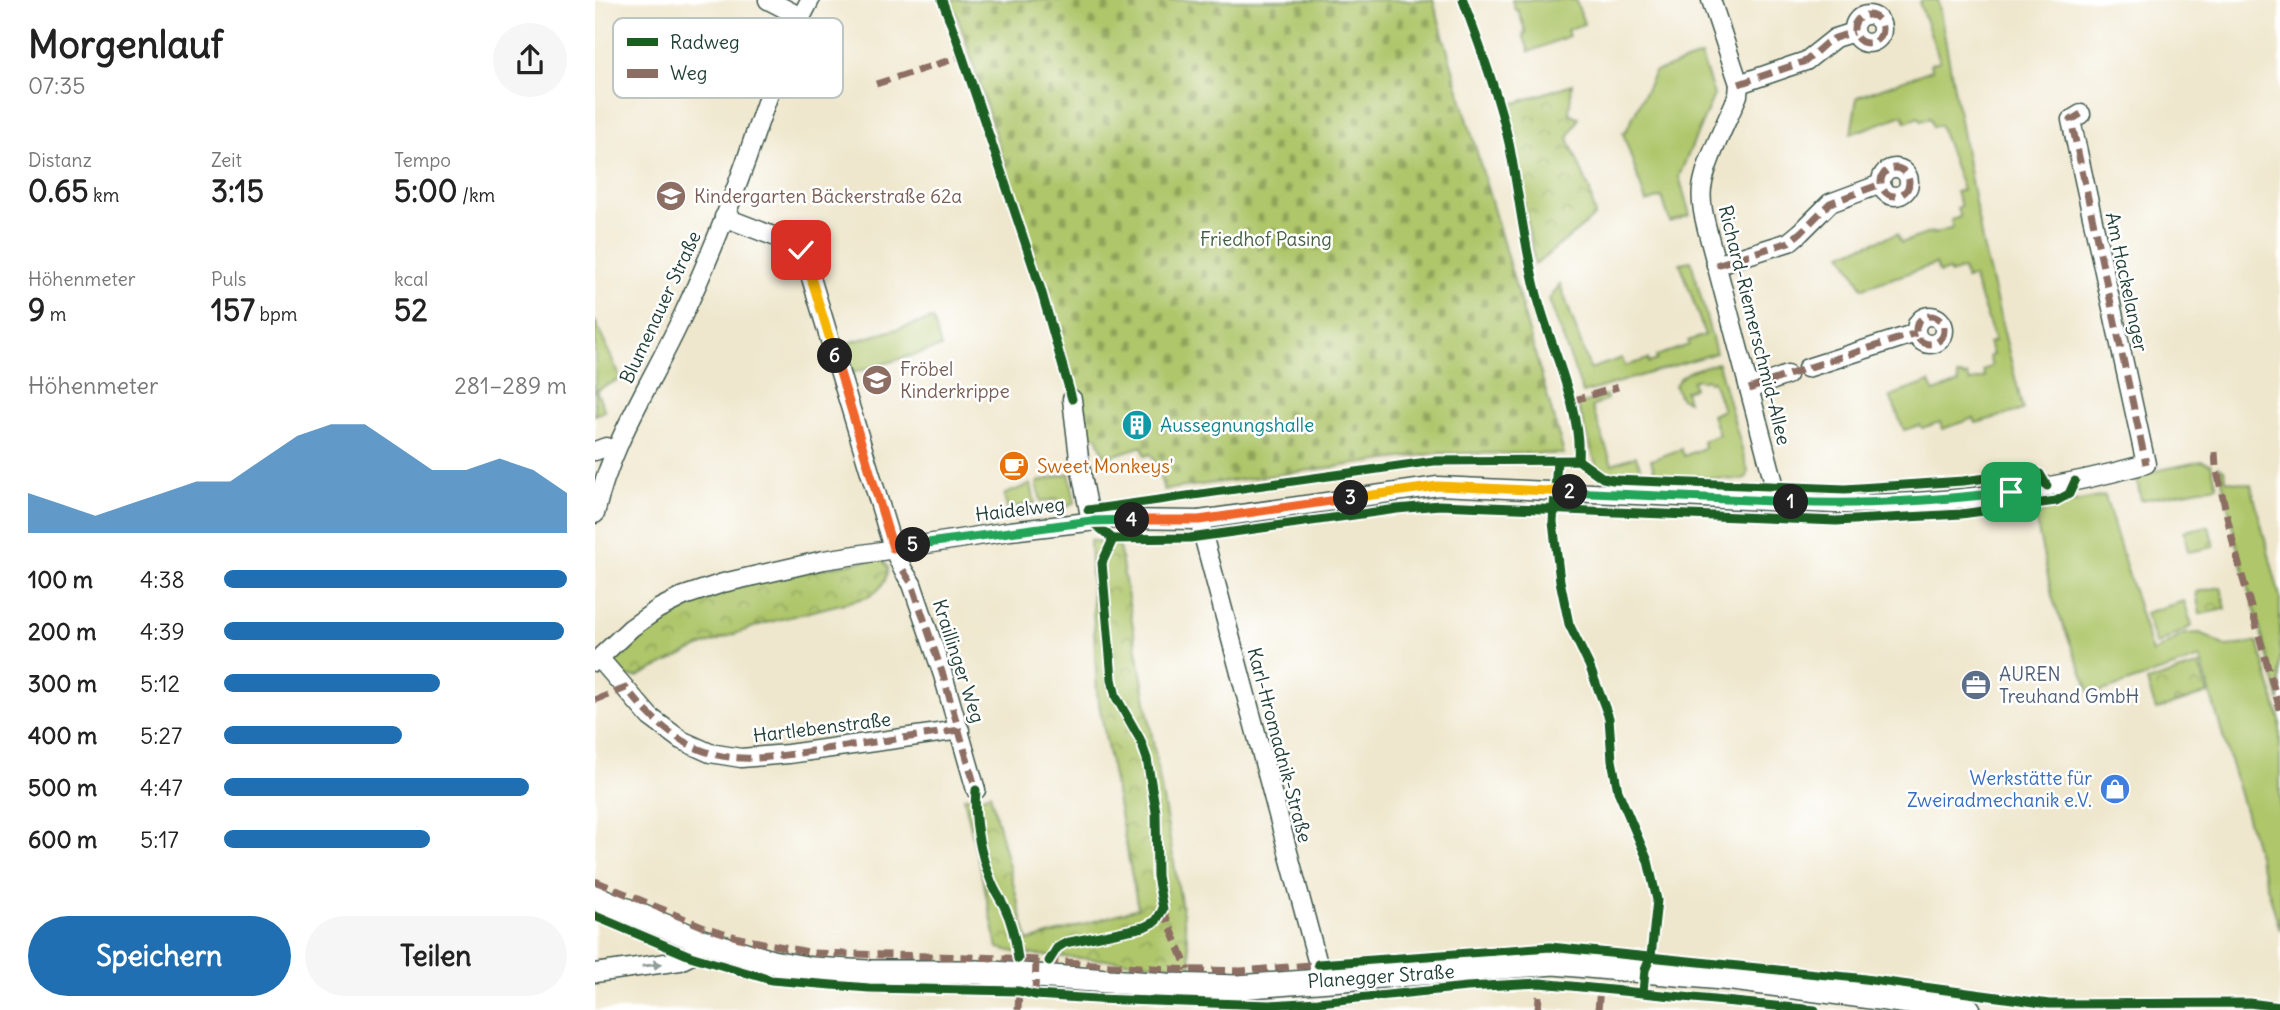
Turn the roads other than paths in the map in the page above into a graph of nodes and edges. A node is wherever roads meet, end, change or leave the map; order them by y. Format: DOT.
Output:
graph roads {
  1 [pos="768,0"];
  2 [pos="810,0"];
  3 [pos="1711,0"];
  4 [pos="801,17"];
  5 [pos="1854,32"];
  6 [pos="1739,84"];
  7 [pos="768,98"];
  8 [pos="2081,114"];
  9 [pos="1881,184"];
  10 [pos="724,217"];
  11 [pos="1716,265"];
  12 [pos="1916,333"];
  13 [pos="1807,368"];
  14 [pos="1787,375"];
  15 [pos="1749,389"];
  16 [pos="1072,399"];
  17 [pos="615,450"];
  18 [pos="595,451"];
  19 [pos="2146,464"];
  20 [pos="1779,502"];
  21 [pos="595,514"];
  22 [pos="1199,520"];
  23 [pos="1091,521"];
  24 [pos="893,548"];
  25 [pos="597,660"];
  26 [pos="960,730"];
  27 [pos="975,790"];
  28 [pos="595,897"];
  29 [pos="699,940"];
  30 [pos="595,973"];
  31 [pos="1320,981"];
  32 [pos="1969,1010"];
  1 -- 4 [label="street"];
  2 -- 4 [label="street, Blumenauer Straße"];
  3 -- 6 [label="street"];
  5 -- 6 [label="street"];
  6 -- 11 [label="street, Richard-Riemerschmid-Allee"];
  7 -- 10 [label="street, Blumenauer Straße"];
  8 -- 19 [label="street, Am Hackelanger"];
  9 -- 11 [label="street"];
  10 -- 17 [label="street, Blumenauer Straße"];
  10 -- 24 [label="street, Kraillinger Weg"];
  11 -- 15 [label="street, Richard-Riemerschmid-Allee"];
  12 -- 13 [label="street"];
  14 -- 15 [label="street"];
  15 -- 20 [label="street, Richard-Riemerschmid-Allee"];
  16 -- 23 [label="street"];
  17 -- 18 [label="street"];
  17 -- 21 [label="street, Blumenauer Straße"];
  19 -- 20 [label="street, Haidelweg"];
  20 -- 22 [label="street, Haidelweg"];
  22 -- 23 [label="street, Haidelweg"];
  22 -- 31 [label="street, Karl-Hromadnik-Straße"];
  23 -- 24 [label="street, Haidelweg"];
  24 -- 25 [label="street, Haidelweg"];
  24 -- 26 [label="street, Kraillinger Weg"];
  25 -- 26 [label="street, Hartlebenstraße"];
  26 -- 27 [label="street, Kraillinger Weg"];
  28 -- 29 [label="main road, Planegger Straße"];
  30 -- 29 [label="street, one-way"];
  29 -- 31 [label="main road, Planegger Straße"];
  31 -- 32 [label="main road, Planegger Straße"];
}
